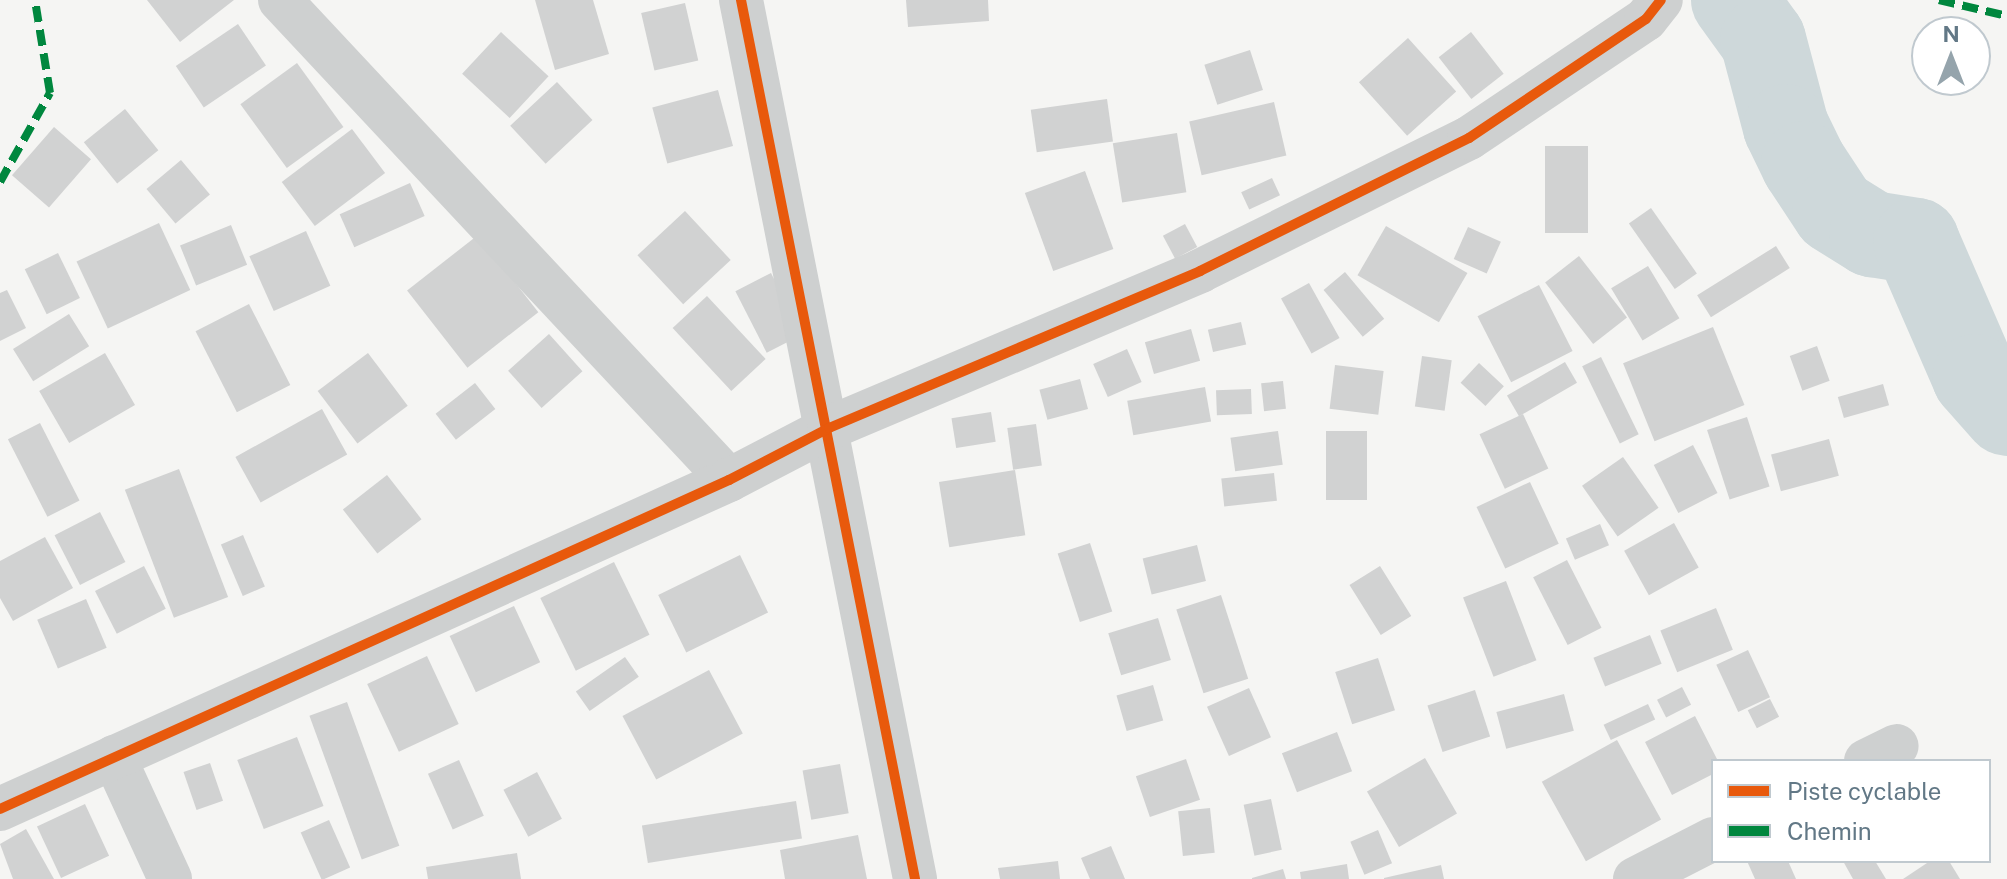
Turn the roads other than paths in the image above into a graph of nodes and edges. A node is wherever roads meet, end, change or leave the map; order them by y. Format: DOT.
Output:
graph roads {
  1 [pos="280,0"];
  2 [pos="741,0"];
  3 [pos="1661,0"];
  4 [pos="829,428"];
  5 [pos="729,480"];
  6 [pos="114,757"];
  7 [pos="0,809"];
  8 [pos="1711,840"];
  9 [pos="170,879"];
  10 [pos="915,879"];
  11 [pos="1635,879"];
  1 -- 5 [label="street"];
  2 -- 4 [label="street"];
  3 -- 4 [label="street"];
  4 -- 5 [label="street"];
  4 -- 10 [label="street"];
  5 -- 6 [label="street"];
  6 -- 7 [label="street"];
  6 -- 9 [label="street"];
  8 -- 11 [label="street"];
}
